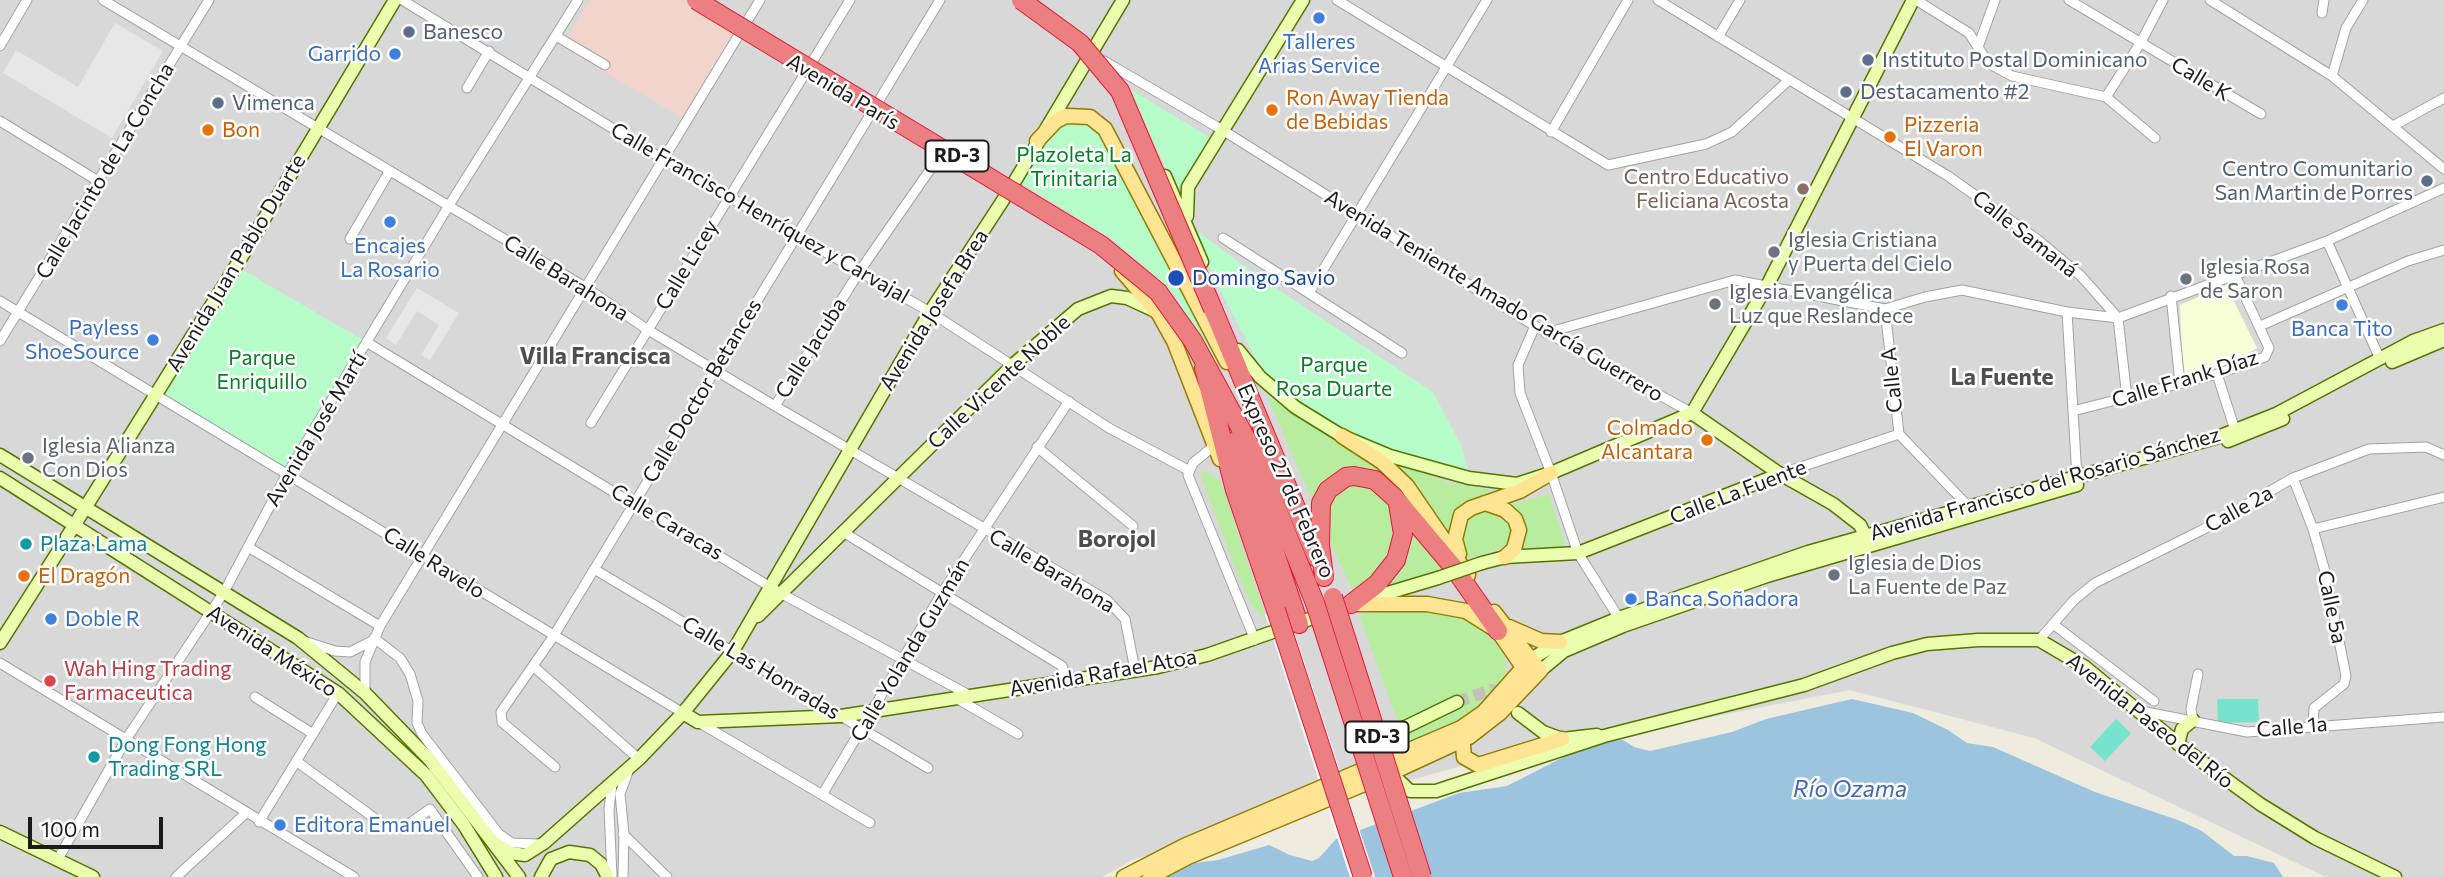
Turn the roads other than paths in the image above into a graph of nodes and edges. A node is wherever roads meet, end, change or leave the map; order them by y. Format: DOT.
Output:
graph roads {
  1 [pos="27,0"];
  2 [pos="103,0"];
  3 [pos="209,0"];
  4 [pos="395,0"];
  5 [pos="402,0"];
  6 [pos="578,0"];
  7 [pos="689,0"];
  8 [pos="696,0"];
  9 [pos="760,0"];
  10 [pos="850,0"];
  11 [pos="940,0"];
  12 [pos="1009,0"];
  13 [pos="1021,0"];
  14 [pos="1123,0"];
  15 [pos="1303,0"];
  16 [pos="1337,0"];
  17 [pos="1487,0"];
  18 [pos="1628,0"];
  19 [pos="1658,0"];
  20 [pos="1740,0"];
  21 [pos="1915,0"];
  22 [pos="1995,0"];
  23 [pos="2069,0"];
  24 [pos="2163,0"];
  25 [pos="2210,0"];
  26 [pos="2324,0"];
  27 [pos="2363,0"];
  28 [pos="1671,3"];
  29 [pos="2322,13"];
  30 [pos="742,30"];
  31 [pos="556,36"];
  32 [pos="1718,37"];
  33 [pos="2141,42"];
  34 [pos="0,46"];
  35 [pos="1978,47"];
  36 [pos="180,49"];
  37 [pos="489,51"];
  38 [pos="1090,54"];
  39 [pos="1104,61"];
  40 [pos="605,65"];
  41 [pos="1446,67"];
  42 [pos="807,70"];
  43 [pos="530,76"];
  44 [pos="2332,76"];
  45 [pos="1789,80"];
  46 [pos="467,88"];
  47 [pos="2106,97"];
  48 [pos="2444,98"];
  49 [pos="875,111"];
  50 [pos="2260,114"];
  51 [pos="1855,119"];
  52 [pos="0,121"];
  53 [pos="2393,126"];
  54 [pos="316,129"];
  55 [pos="1224,131"];
  56 [pos="1551,132"];
  57 [pos="2155,138"];
  58 [pos="1037,141"];
  59 [pos="943,151"];
  60 [pos="663,159"];
  61 [pos="2444,169"];
  62 [pos="389,172"];
  63 [pos="98,181"];
  64 [pos="2444,188"];
  65 [pos="1009,191"];
  66 [pos="729,197"];
  67 [pos="448,207"];
  68 [pos="1357,216"];
  69 [pos="1189,230"];
  70 [pos="796,237"];
  71 [pos="1223,238"];
  72 [pos="350,239"];
  73 [pos="2327,241"];
  74 [pos="2444,250"];
  75 [pos="859,272"];
  76 [pos="2234,273"];
  77 [pos="1768,284"];
  78 [pos="585,287"];
  79 [pos="2349,287"];
  80 [pos="1309,293"];
  81 [pos="2171,296"];
  82 [pos="0,301"];
  83 [pos="1885,309"];
  84 [pos="930,312"];
  85 [pos="2067,312"];
  86 [pos="19,313"];
  87 [pos="1159,314"];
  88 [pos="2118,318"];
  89 [pos="1535,326"];
  90 [pos="2260,326"];
  91 [pos="1221,329"];
  92 [pos="648,330"];
  93 [pos="2444,330"];
  94 [pos="1546,333"];
  95 [pos="2444,340"];
  96 [pos="0,341"];
  97 [pos="368,343"];
  98 [pos="1197,348"];
  99 [pos="1402,353"];
  100 [pos="1232,354"];
  101 [pos="2380,359"];
  102 [pos="1014,364"];
  103 [pos="715,370"];
  104 [pos="1214,374"];
  105 [pos="2217,374"];
  106 [pos="2180,383"];
  107 [pos="156,396"];
  108 [pos="2127,398"];
  109 [pos="1069,401"];
  110 [pos="775,406"];
  111 [pos="2073,411"];
  112 [pos="1692,413"];
  113 [pos="1256,417"];
  114 [pos="591,423"];
  115 [pos="502,424"];
  116 [pos="2235,430"];
  117 [pos="1899,434"];
  118 [pos="1342,436"];
  119 [pos="1215,446"];
  120 [pos="1037,447"];
  121 [pos="849,448"];
  122 [pos="0,455"];
  123 [pos="2444,455"];
  124 [pos="1188,470"];
  125 [pos="1552,473"];
  126 [pos="288,474"];
  127 [pos="1780,474"];
  128 [pos="900,477"];
  129 [pos="2077,477"];
  130 [pos="0,478"];
  131 [pos="2293,478"];
  132 [pos="1234,490"];
  133 [pos="2444,497"];
  134 [pos="1395,498"];
  135 [pos="634,503"];
  136 [pos="1484,503"];
  137 [pos="86,507"];
  138 [pos="1969,507"];
  139 [pos="75,525"];
  140 [pos="1133,526"];
  141 [pos="2313,529"];
  142 [pos="983,530"];
  143 [pos="843,532"];
  144 [pos="1867,541"];
  145 [pos="248,547"];
  146 [pos="1578,553"];
  147 [pos="422,555"];
  148 [pos="1505,557"];
  149 [pos="1462,565"];
  150 [pos="594,569"];
  151 [pos="1324,577"];
  152 [pos="771,585"];
  153 [pos="224,592"];
  154 [pos="942,593"];
  155 [pos="782,594"];
  156 [pos="1351,604"];
  157 [pos="212,611"];
  158 [pos="1621,622"];
  159 [pos="752,623"];
  160 [pos="1299,624"];
  161 [pos="2053,624"];
  162 [pos="380,626"];
  163 [pos="1501,628"];
  164 [pos="553,637"];
  165 [pos="298,638"];
  166 [pos="373,640"];
  167 [pos="1255,640"];
  168 [pos="2039,640"];
  169 [pos="1560,642"];
  170 [pos="0,643"];
  171 [pos="733,651"];
  172 [pos="902,659"];
  173 [pos="0,663"];
  174 [pos="533,666"];
  175 [pos="1531,669"];
  176 [pos="1135,670"];
  177 [pos="2199,674"];
  178 [pos="1067,680"];
  179 [pos="338,693"];
  180 [pos="365,693"];
  181 [pos="969,695"];
  182 [pos="254,697"];
  183 [pos="955,697"];
  184 [pos="2154,701"];
  185 [pos="1457,702"];
  186 [pos="874,709"];
  187 [pos="2141,711"];
  188 [pos="683,713"];
  189 [pos="1518,713"];
  190 [pos="841,716"];
  191 [pos="2444,717"];
  192 [pos="2193,720"];
  193 [pos="698,722"];
  194 [pos="2313,726"];
  195 [pos="863,729"];
  196 [pos="313,734"];
  197 [pos="1018,734"];
  198 [pos="1462,734"];
  199 [pos="1604,736"];
  200 [pos="127,738"];
  201 [pos="1562,739"];
  202 [pos="2178,744"];
  203 [pos="639,759"];
  204 [pos="296,761"];
  205 [pos="1369,766"];
  206 [pos="1389,766"];
  207 [pos="555,767"];
  208 [pos="928,768"];
  209 [pos="629,769"];
  210 [pos="1373,781"];
  211 [pos="612,785"];
  212 [pos="822,795"];
  213 [pos="246,813"];
  214 [pos="259,822"];
  215 [pos="870,823"];
  216 [pos="611,824"];
  217 [pos="0,832"];
  218 [pos="624,834"];
  219 [pos="493,842"];
  220 [pos="544,843"];
  221 [pos="1186,851"];
  222 [pos="58,859"];
  223 [pos="492,873"];
  224 [pos="93,877"];
  225 [pos="176,877"];
  226 [pos="354,877"];
  227 [pos="478,877"];
  228 [pos="519,877"];
  229 [pos="541,877"];
  230 [pos="610,877"];
  231 [pos="623,877"];
  232 [pos="667,877"];
  233 [pos="1124,877"];
  234 [pos="1150,877"];
  235 [pos="1363,877"];
  236 [pos="1403,877"];
  237 [pos="1422,877"];
  238 [pos="2395,877"];
  1 -- 34 [label="street"];
  2 -- 36 [label="street, Calle Barahona"];
  3 -- 36 [label="street, Calle Jacinto de La Concha"];
  4 -- 54 [label="main road, Avenida Juan Pablo Duarte"];
  5 -- 37 [label="street, Calle Francisco Henríquez y Carvajal"];
  6 -- 31 [label="street, Avenida José Martí"];
  7 -- 30 [label="main road, Avenida París / RD-3"];
  8 -- 98 [label="highway, RD-3, bridge"];
  9 -- 30 [label="street"];
  10 -- 42 [label="street, Calle Licey"];
  11 -- 49 [label="street, Calle Doctor Betances"];
  12 -- 38 [label="main road"];
  13 -- 91 [label="highway, RD-3, bridge"];
  14 -- 38 [label="main road, Avenida Josefa Brea"];
  15 -- 55 [label="main road"];
  16 -- 41 [label="street"];
  17 -- 41 [label="street"];
  18 -- 56 [label="street"];
  19 -- 28 [label="street, Calle Samaná"];
  20 -- 32 [label="street"];
  21 -- 35 [label="street"];
  21 -- 51 [label="main road"];
  22 -- 35 [label="street"];
  23 -- 33 [label="street, Calle K"];
  24 -- 33 [label="street"];
  25 -- 44 [label="street"];
  26 -- 29 [label="street"];
  27 -- 44 [label="street"];
  28 -- 32 [label="street, Calle Samaná"];
  30 -- 42 [label="main road, Avenida París / RD-3"];
  30 -- 60 [label="street"];
  31 -- 40 [label="street"];
  31 -- 43 [label="street, Avenida José Martí"];
  32 -- 45 [label="street, Calle Samaná"];
  33 -- 47 [label="street"];
  33 -- 50 [label="street, Calle K"];
  35 -- 47 [label="street"];
  36 -- 54 [label="street, Calle Barahona"];
  36 -- 63 [label="street, Calle Jacinto de La Concha"];
  37 -- 43 [label="street, Calle Francisco Henríquez y Carvajal"];
  37 -- 46 [label="street"];
  38 -- 39 [label="main road"];
  38 -- 58 [label="main road, Avenida Josefa Brea"];
  38 -- 100 [label="main road"];
  39 -- 55 [label="street, Avenida Teniente Amado García Guerrero"];
  39 -- 69 [label="main road"];
  41 -- 56 [label="street"];
  41 -- 68 [label="street"];
  42 -- 49 [label="main road, Avenida París / RD-3"];
  42 -- 66 [label="street, Calle Licey"];
  43 -- 60 [label="street, Calle Francisco Henríquez y Carvajal"];
  43 -- 67 [label="street, Avenida José Martí"];
  44 -- 53 [label="street"];
  45 -- 51 [label="street, Calle Samaná"];
  45 -- 56 [label="street"];
  47 -- 57 [label="street"];
  48 -- 53 [label="street"];
  49 -- 59 [label="main road, Avenida París / RD-3"];
  49 -- 70 [label="street, Calle Doctor Betances"];
  51 -- 77 [label="main road"];
  51 -- 88 [label="street, Calle Samaná"];
  52 -- 63 [label="street"];
  53 -- 61 [label="street"];
  54 -- 62 [label="street, Calle Barahona"];
  54 -- 107 [label="main road, Avenida Juan Pablo Duarte"];
  55 -- 68 [label="street, Avenida Teniente Amado García Guerrero"];
  55 -- 69 [label="main road"];
  58 -- 65 [label="main road, Avenida Josefa Brea"];
  58 -- 100 [label="main road"];
  59 -- 65 [label="main road, Avenida París / RD-3"];
  59 -- 75 [label="street, Calle Jacuba"];
  60 -- 66 [label="street, Calle Francisco Henríquez y Carvajal"];
  60 -- 78 [label="street"];
  62 -- 67 [label="street, Calle Barahona"];
  62 -- 72 [label="street"];
  63 -- 86 [label="street, Calle Jacinto de La Concha"];
  64 -- 73 [label="street"];
  65 -- 84 [label="main road, Avenida Josefa Brea"];
  65 -- 87 [label="main road, Avenida París / RD-3"];
  66 -- 70 [label="street, Calle Francisco Henríquez y Carvajal"];
  66 -- 92 [label="street, Calle Licey"];
  67 -- 78 [label="street, Calle Barahona"];
  67 -- 97 [label="street, Avenida José Martí"];
  68 -- 80 [label="street"];
  68 -- 89 [label="street, Avenida Teniente Amado García Guerrero"];
  69 -- 100 [label="main road"];
  70 -- 75 [label="street, Calle Francisco Henríquez y Carvajal"];
  70 -- 103 [label="street, Calle Doctor Betances"];
  71 -- 80 [label="street"];
  73 -- 76 [label="street"];
  73 -- 79 [label="street"];
  74 -- 79 [label="street, Calle Frank Díaz"];
  75 -- 84 [label="street, Calle Francisco Henríquez y Carvajal"];
  75 -- 110 [label="street, Calle Jacuba"];
  76 -- 81 [label="street"];
  76 -- 90 [label="street, Calle Frank Díaz"];
  77 -- 83 [label="street"];
  77 -- 94 [label="street"];
  77 -- 112 [label="main road"];
  78 -- 92 [label="street, Calle Barahona"];
  78 -- 115 [label="street"];
  79 -- 90 [label="street, Calle Frank Díaz"];
  79 -- 101 [label="street"];
  80 -- 99 [label="street"];
  81 -- 88 [label="street"];
  81 -- 106 [label="street"];
  82 -- 86 [label="street, Calle Ravelo"];
  83 -- 85 [label="street"];
  83 -- 117 [label="street, Calle A"];
  84 -- 102 [label="street, Calle Francisco Henríquez y Carvajal"];
  84 -- 121 [label="main road, Avenida Josefa Brea"];
  85 -- 88 [label="street"];
  85 -- 111 [label="street"];
  86 -- 96 [label="street, Calle Jacinto de La Concha"];
  86 -- 107 [label="street, Calle Ravelo"];
  87 -- 102 [label="main road, Calle Vicente Noble"];
  87 -- 119 [label="main road"];
  88 -- 108 [label="street"];
  89 -- 94 [label="street, Avenida Teniente Amado García Guerrero"];
  89 -- 125 [label="street"];
  90 -- 105 [label="street, Calle Frank Díaz"];
  91 -- 100 [label="highway"];
  91 -- 113 [label="highway, RD-3"];
  92 -- 103 [label="street, Calle Barahona"];
  92 -- 114 [label="street, Calle Licey"];
  93 -- 101 [label="main road, Avenida Francisco del Rosario Sánchez"];
  94 -- 112 [label="street, Avenida Teniente Amado García Guerrero"];
  95 -- 144 [label="main road, Avenida Francisco del Rosario Sánchez"];
  97 -- 115 [label="street, Calle Caracas"];
  97 -- 126 [label="street, Avenida José Martí"];
  98 -- 104 [label="highway, Expreso 27 de Febrero / RD-3"];
  98 -- 132 [label="highway"];
  100 -- 113 [label="main road"];
  100 -- 118 [label="main road"];
  101 -- 116 [label="main road, Avenida Francisco del Rosario Sánchez"];
  102 -- 109 [label="street, Calle Francisco Henríquez y Carvajal"];
  102 -- 128 [label="main road, Calle Vicente Noble"];
  103 -- 110 [label="street, Calle Barahona"];
  103 -- 135 [label="street, Calle Doctor Betances"];
  104 -- 160 [label="highway"];
  104 -- 236 [label="highway, Expreso 27 de Febrero / RD-3, bridge"];
  105 -- 106 [label="street, Calle Frank Díaz"];
  105 -- 116 [label="street"];
  106 -- 108 [label="street, Calle Frank Díaz"];
  107 -- 126 [label="street, Calle Ravelo"];
  107 -- 137 [label="main road, Avenida Juan Pablo Duarte"];
  108 -- 111 [label="street, Calle Frank Díaz"];
  109 -- 120 [label="street, Calle Yolanda Guzmán"];
  109 -- 124 [label="street, Calle Francisco Henríquez y Carvajal"];
  110 -- 121 [label="street, Calle Barahona"];
  111 -- 129 [label="street"];
  112 -- 125 [label="main road"];
  112 -- 127 [label="main road, Avenida Teniente Amado García Guerrero"];
  113 -- 151 [label="highway, Expreso 27 de Febrero / RD-3"];
  115 -- 135 [label="street, Calle Caracas"];
  115 -- 147 [label="street"];
  116 -- 129 [label="main road, Avenida Francisco del Rosario Sánchez"];
  117 -- 127 [label="street, Calle La Fuente"];
  117 -- 138 [label="street, Calle A"];
  118 -- 125 [label="main road"];
  118 -- 149 [label="main road"];
  119 -- 124 [label="street"];
  119 -- 132 [label="main road"];
  120 -- 140 [label="street"];
  120 -- 142 [label="street, Calle Yolanda Guzmán"];
  121 -- 128 [label="street, Calle Barahona"];
  121 -- 152 [label="main road, Avenida Josefa Brea"];
  122 -- 137 [label="main road, Avenida México"];
  123 -- 131 [label="street, Calle 2a"];
  124 -- 167 [label="street"];
  125 -- 136 [label="main road"];
  125 -- 146 [label="street"];
  126 -- 145 [label="street, Avenida José Martí"];
  126 -- 147 [label="street, Calle Ravelo"];
  127 -- 144 [label="main road, Avenida Teniente Amado García Guerrero"];
  127 -- 146 [label="main road, Calle La Fuente"];
  128 -- 142 [label="street, Calle Barahona"];
  128 -- 143 [label="main road, Calle Vicente Noble"];
  129 -- 138 [label="main road, Avenida Francisco del Rosario Sánchez"];
  130 -- 139 [label="main road, Avenida México"];
  131 -- 141 [label="street, Calle 5a"];
  131 -- 161 [label="street, Calle 2a"];
  132 -- 235 [label="highway, RD-3, bridge"];
  133 -- 141 [label="street"];
  134 -- 151 [label="highway"];
  134 -- 156 [label="highway"];
  134 -- 163 [label="highway"];
  135 -- 150 [label="street, Calle Doctor Betances"];
  135 -- 152 [label="street, Calle Caracas"];
  136 -- 148 [label="main road"];
  136 -- 149 [label="main road"];
  137 -- 139 [label="main road, Avenida Juan Pablo Duarte"];
  137 -- 153 [label="main road, Avenida México"];
  138 -- 144 [label="main road, Avenida Francisco del Rosario Sánchez"];
  139 -- 157 [label="main road, Avenida México"];
  139 -- 170 [label="main road, Avenida Juan Pablo Duarte"];
  141 -- 194 [label="street, Calle 5a"];
  142 -- 154 [label="street, Calle Yolanda Guzmán"];
  142 -- 176 [label="street, Calle Barahona"];
  143 -- 154 [label="street"];
  143 -- 155 [label="main road, Calle Vicente Noble"];
  144 -- 158 [label="main road, Avenida Francisco del Rosario Sánchez"];
  145 -- 153 [label="street, Avenida José Martí"];
  145 -- 162 [label="street"];
  146 -- 148 [label="main road, Avenida Rafael Atoa"];
  146 -- 158 [label="street"];
  147 -- 162 [label="street"];
  147 -- 164 [label="street, Calle Ravelo"];
  148 -- 156 [label="main road, Avenida Rafael Atoa, bridge"];
  149 -- 163 [label="main road"];
  150 -- 164 [label="street, Calle Doctor Betances"];
  150 -- 171 [label="street, Calle Las Honradas"];
  151 -- 237 [label="highway, Expreso 27 de Febrero / RD-3, bridge"];
  152 -- 155 [label="street, Calle Caracas"];
  152 -- 159 [label="main road, Avenida Josefa Brea"];
  153 -- 157 [label="street, Avenida José Martí"];
  153 -- 165 [label="main road, Avenida México"];
  154 -- 172 [label="street, Calle Yolanda Guzmán"];
  154 -- 178 [label="street"];
  155 -- 159 [label="main road, Calle Vicente Noble"];
  155 -- 172 [label="street, Calle Caracas"];
  156 -- 160 [label="main road, Avenida Rafael Atoa"];
  156 -- 163 [label="main road"];
  157 -- 179 [label="main road, Avenida México"];
  157 -- 200 [label="street, Avenida José Martí"];
  158 -- 169 [label="main road, Avenida Francisco del Rosario Sánchez"];
  158 -- 175 [label="main road, Avenida Francisco del Rosario Sánchez"];
  159 -- 171 [label="main road"];
  160 -- 167 [label="main road, Avenida Rafael Atoa"];
  161 -- 168 [label="street, Calle 2a"];
  161 -- 184 [label="street"];
  162 -- 166 [label="street"];
  163 -- 169 [label="main road"];
  163 -- 175 [label="main road"];
  164 -- 174 [label="street, Calle Doctor Betances"];
  164 -- 188 [label="street, Calle Ravelo"];
  165 -- 166 [label="street"];
  165 -- 180 [label="main road, Avenida México"];
  166 -- 180 [label="street"];
  166 -- 220 [label="street"];
  167 -- 176 [label="main road, Avenida Rafael Atoa"];
  168 -- 187 [label="main road, Avenida Paseo del Río"];
  168 -- 199 [label="main road"];
  169 -- 175 [label="main road, Avenida Francisco del Rosario Sánchez"];
  171 -- 188 [label="main road"];
  171 -- 190 [label="street, Calle Las Honradas"];
  172 -- 181 [label="street, Calle Caracas"];
  172 -- 186 [label="street, Calle Yolanda Guzmán"];
  173 -- 200 [label="street"];
  174 -- 203 [label="street"];
  174 -- 207 [label="street, Calle Doctor Betances"];
  175 -- 198 [label="main road"];
  176 -- 178 [label="main road, Avenida Rafael Atoa"];
  177 -- 192 [label="street"];
  178 -- 181 [label="main road, Avenida Rafael Atoa"];
  179 -- 196 [label="street"];
  179 -- 223 [label="main road, Avenida México"];
  180 -- 219 [label="main road, Avenida México"];
  181 -- 183 [label="main road, Avenida Rafael Atoa"];
  182 -- 196 [label="street"];
  183 -- 186 [label="main road, Avenida Rafael Atoa"];
  183 -- 197 [label="street"];
  185 -- 205 [label="main road"];
  186 -- 190 [label="main road, Avenida Rafael Atoa"];
  186 -- 195 [label="street, Calle Yolanda Guzmán"];
  187 -- 192 [label="street, Calle 1a"];
  187 -- 202 [label="main road, Avenida Paseo del Río"];
  188 -- 193 [label="main road, Calle Ravelo"];
  188 -- 203 [label="main road"];
  189 -- 201 [label="main road"];
  190 -- 193 [label="main road, Avenida Rafael Atoa"];
  190 -- 195 [label="street, Calle Las Honradas"];
  191 -- 194 [label="street, Calle 1a"];
  192 -- 194 [label="street, Calle 1a"];
  192 -- 202 [label="main road"];
  193 -- 212 [label="street, Calle Ravelo"];
  195 -- 208 [label="street, Calle Las Honradas"];
  195 -- 212 [label="street, Calle Yolanda Guzmán"];
  196 -- 204 [label="street"];
  198 -- 201 [label="main road"];
  198 -- 206 [label="main road"];
  199 -- 201 [label="main road"];
  199 -- 206 [label="main road"];
  200 -- 213 [label="street"];
  200 -- 222 [label="street, Avenida José Martí"];
  202 -- 238 [label="main road, Avenida Paseo del Río"];
  203 -- 209 [label="main road"];
  204 -- 214 [label="street"];
  204 -- 227 [label="street"];
  205 -- 206 [label="main road"];
  205 -- 210 [label="main road"];
  205 -- 221 [label="main road"];
  206 -- 210 [label="main road"];
  209 -- 211 [label="main road"];
  209 -- 218 [label="street"];
  210 -- 221 [label="main road"];
  211 -- 216 [label="street"];
  211 -- 220 [label="main road"];
  212 -- 215 [label="street, Calle Ravelo"];
  213 -- 214 [label="street"];
  213 -- 225 [label="street"];
  214 -- 226 [label="street"];
  216 -- 218 [label="street"];
  216 -- 230 [label="street"];
  217 -- 222 [label="main road"];
  218 -- 231 [label="street"];
  218 -- 232 [label="street"];
  219 -- 220 [label="main road"];
  219 -- 228 [label="main road, Avenida México"];
  221 -- 233 [label="main road"];
  221 -- 234 [label="main road"];
  222 -- 224 [label="main road"];
  229 -- 230 [label="main road"];
}
